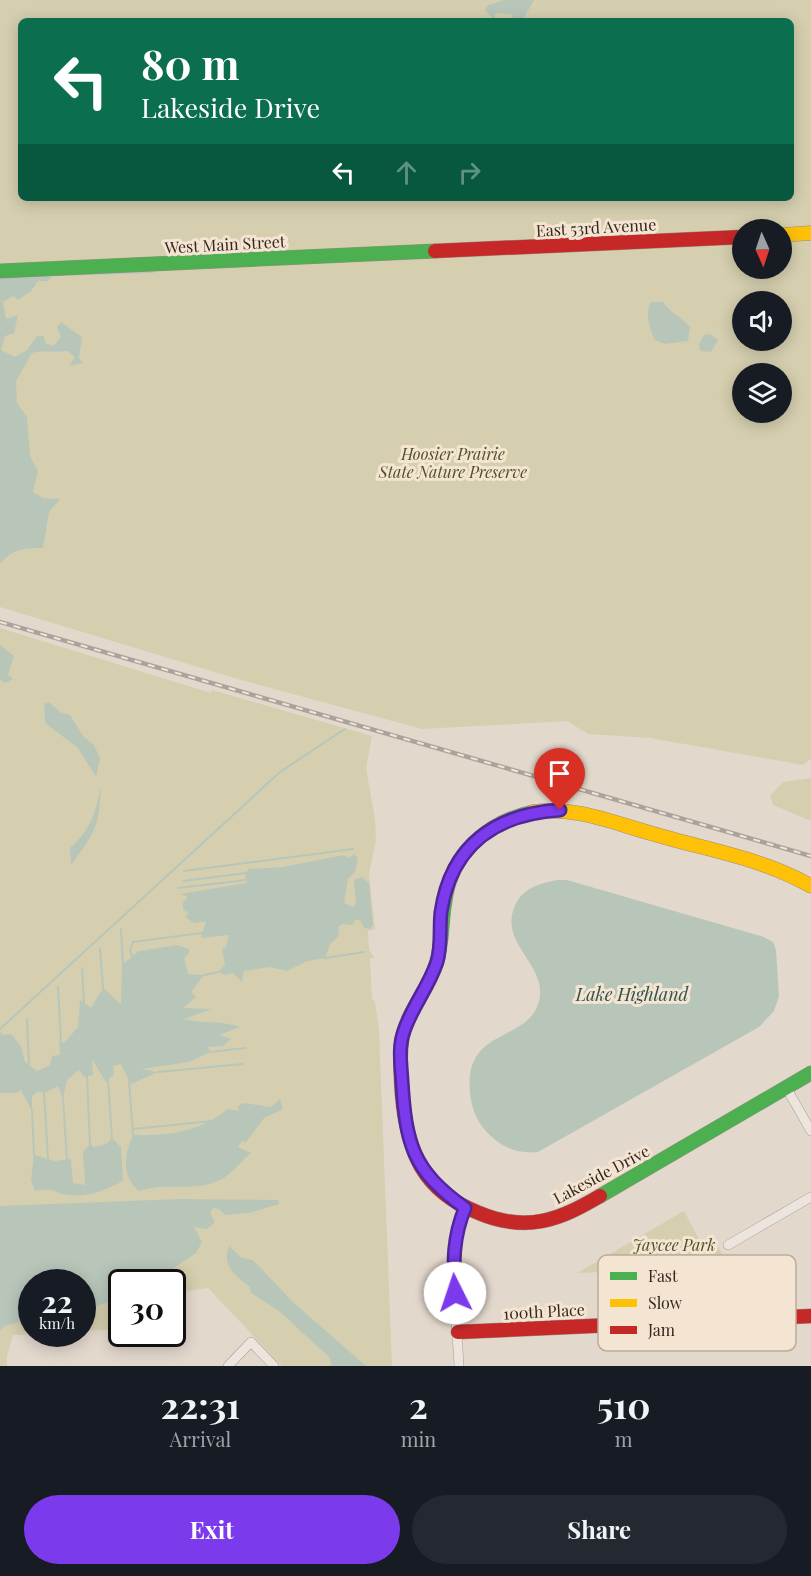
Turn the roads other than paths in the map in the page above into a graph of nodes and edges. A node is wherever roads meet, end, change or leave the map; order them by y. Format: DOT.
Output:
graph roads {
  1 [pos="811,233"];
  2 [pos="792,234"];
  3 [pos="732,237"];
  4 [pos="451,250"];
  5 [pos="0,271"];
  6 [pos="811,886"];
  7 [pos="811,1073"];
  8 [pos="787,1089"];
  9 [pos="811,1131"];
  10 [pos="811,1197"];
  11 [pos="465,1208"];
  12 [pos="728,1245"];
  13 [pos="811,1316"];
  14 [pos="796,1317"];
  15 [pos="598,1326"];
  16 [pos="458,1332"];
  17 [pos="228,1366"];
  18 [pos="274,1366"];
  19 [pos="459,1366"];
  1 -- 2 [label="street"];
  3 -- 4 [label="street, East 53rd Avenue"];
  4 -- 5 [label="street, West Main Street"];
  6 -- 11 [label="street, Lakeside Drive"];
  7 -- 8 [label="street, Lakeside Drive"];
  8 -- 9 [label="street"];
  8 -- 11 [label="street, Lakeside Drive"];
  10 -- 12 [label="street"];
  11 -- 16 [label="street"];
  13 -- 14 [label="street, 100th Place"];
  15 -- 16 [label="street, 100th Place"];
  16 -- 19 [label="street"];
  17 -- 18 [label="street"];
}
